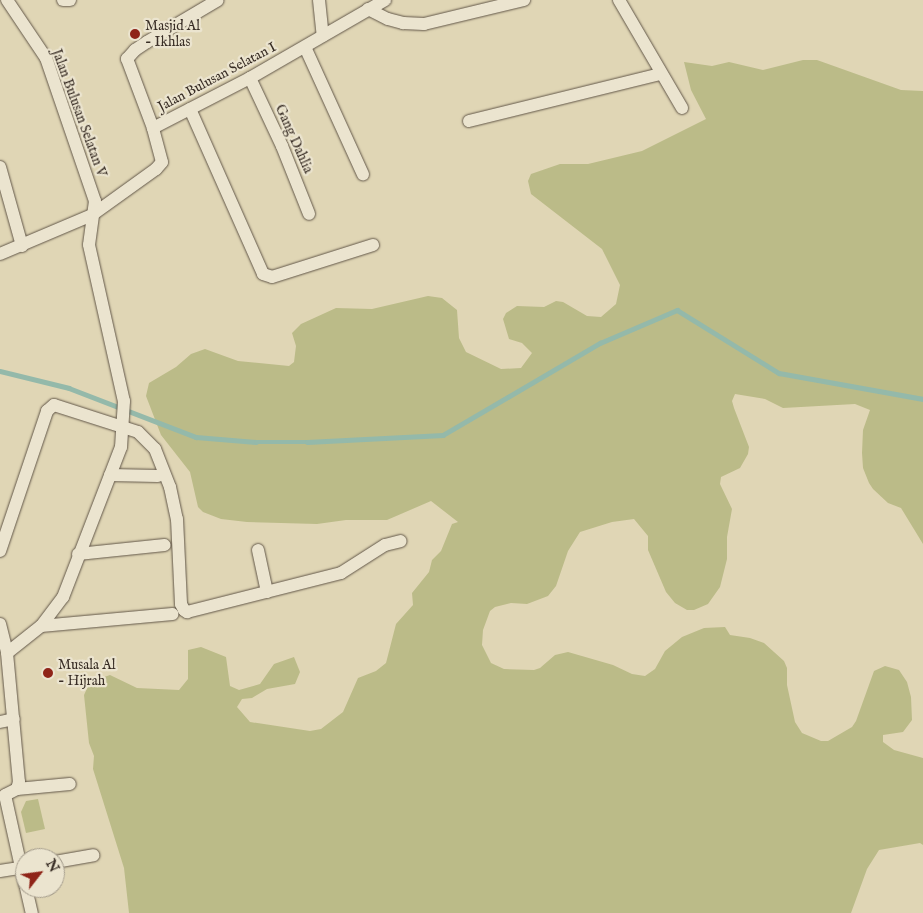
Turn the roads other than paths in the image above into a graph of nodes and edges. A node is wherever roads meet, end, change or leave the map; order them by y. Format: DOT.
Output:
graph roads {
  1 [pos="7,0"];
  2 [pos="63,0"];
  3 [pos="70,0"];
  4 [pos="218,0"];
  5 [pos="319,0"];
  6 [pos="385,0"];
  7 [pos="524,0"];
  8 [pos="619,0"];
  9 [pos="368,9"];
  10 [pos="323,36"];
  11 [pos="305,46"];
  12 [pos="661,74"];
  13 [pos="250,78"];
  14 [pos="190,108"];
  15 [pos="682,108"];
  16 [pos="469,121"];
  17 [pos="153,128"];
  18 [pos="0,167"];
  19 [pos="363,174"];
  20 [pos="309,214"];
  21 [pos="92,215"];
  22 [pos="373,245"];
  23 [pos="22,246"];
  24 [pos="0,254"];
  25 [pos="123,414"];
  26 [pos="110,475"];
  27 [pos="158,476"];
  28 [pos="401,541"];
  29 [pos="165,545"];
  30 [pos="258,550"];
  31 [pos="0,551"];
  32 [pos="78,554"];
  33 [pos="267,592"];
  34 [pos="172,614"];
  35 [pos="0,624"];
  36 [pos="40,626"];
  37 [pos="7,653"];
  38 [pos="14,720"];
  39 [pos="0,722"];
  40 [pos="70,784"];
  41 [pos="17,789"];
  42 [pos="2,796"];
  43 [pos="17,848"];
  44 [pos="93,855"];
  45 [pos="65,860"];
  46 [pos="15,869"];
  47 [pos="0,872"];
  48 [pos="28,898"];
  49 [pos="32,913"];
  1 -- 21 [label="street, Jalan Bulusan Selatan V"];
  2 -- 3 [label="street"];
  4 -- 17 [label="street"];
  5 -- 10 [label="street"];
  6 -- 9 [label="street, Jalan Bulusan Selatan I"];
  7 -- 9 [label="street"];
  8 -- 12 [label="street"];
  9 -- 10 [label="street, Jalan Bulusan Selatan I"];
  10 -- 11 [label="street, Jalan Bulusan Selatan I"];
  11 -- 13 [label="street, Jalan Bulusan Selatan I"];
  11 -- 19 [label="street"];
  12 -- 15 [label="street"];
  12 -- 16 [label="street"];
  13 -- 14 [label="street, Jalan Bulusan Selatan I"];
  13 -- 20 [label="street, Gang Dahlia"];
  14 -- 17 [label="street, Jalan Bulusan Selatan I"];
  14 -- 22 [label="street"];
  17 -- 21 [label="street, Jalan Bulusan Selatan I"];
  18 -- 23 [label="street"];
  21 -- 23 [label="street, Jalan Bulusan Selatan I"];
  21 -- 25 [label="street, Jalan Bulusan Selatan V"];
  23 -- 24 [label="street, Jalan Bulusan Selatan I"];
  25 -- 26 [label="street, Jalan Bulusan Selatan V"];
  25 -- 31 [label="street"];
  25 -- 33 [label="street"];
  26 -- 27 [label="street"];
  26 -- 32 [label="street, Jalan Bulusan Selatan V"];
  28 -- 33 [label="street"];
  29 -- 32 [label="street"];
  30 -- 33 [label="street"];
  32 -- 36 [label="street, Jalan Bulusan Selatan V"];
  34 -- 36 [label="street"];
  35 -- 37 [label="street"];
  36 -- 37 [label="street, Jalan Bulusan Selatan V"];
  37 -- 38 [label="street"];
  38 -- 39 [label="street"];
  38 -- 41 [label="street"];
  40 -- 41 [label="street"];
  41 -- 42 [label="street"];
  42 -- 43 [label="street"];
  44 -- 45 [label="street"];
  46 -- 47 [label="street"];
  48 -- 49 [label="street"];
}
